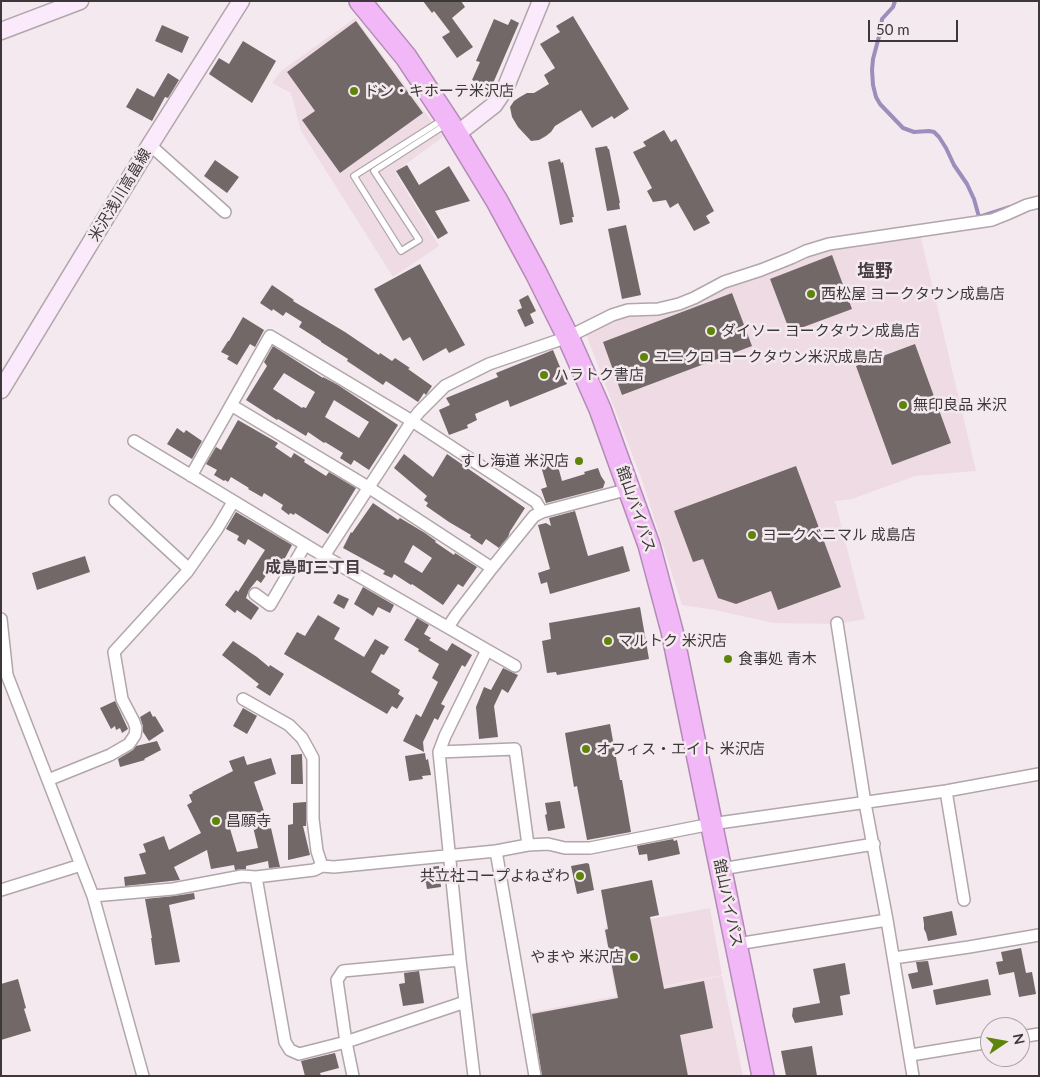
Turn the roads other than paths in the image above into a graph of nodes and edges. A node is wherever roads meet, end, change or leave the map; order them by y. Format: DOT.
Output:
graph roads {
  1 [pos="80,1"];
  2 [pos="242,1"];
  3 [pos="360,1"];
  4 [pos="541,1"];
  5 [pos="1,31"];
  6 [pos="451,125"];
  7 [pos="150,145"];
  8 [pos="1039,202"];
  9 [pos="225,212"];
  10 [pos="568,337"];
  11 [pos="1,390"];
  12 [pos="231,405"];
  13 [pos="412,421"];
  14 [pos="134,442"];
  15 [pos="191,476"];
  16 [pos="368,488"];
  17 [pos="629,489"];
  18 [pos="115,501"];
  19 [pos="233,502"];
  20 [pos="542,512"];
  21 [pos="306,545"];
  22 [pos="324,556"];
  23 [pos="492,568"];
  24 [pos="190,569"];
  25 [pos="255,594"];
  26 [pos="1,619"];
  27 [pos="837,623"];
  28 [pos="448,627"];
  29 [pos="487,650"];
  30 [pos="515,666"];
  31 [pos="243,699"];
  32 [pos="439,752"];
  33 [pos="1039,774"];
  34 [pos="48,780"];
  35 [pos="946,791"];
  36 [pos="866,803"];
  37 [pos="711,824"];
  38 [pos="528,844"];
  39 [pos="874,844"];
  40 [pos="496,851"];
  41 [pos="450,855"];
  42 [pos="81,865"];
  43 [pos="322,866"];
  44 [pos="720,869"];
  45 [pos="256,876"];
  46 [pos="1,890"];
  47 [pos="93,896"];
  48 [pos="964,900"];
  49 [pos="887,920"];
  50 [pos="1039,935"];
  51 [pos="736,944"];
  52 [pos="894,958"];
  53 [pos="460,960"];
  54 [pos="465,1002"];
  55 [pos="346,1042"];
  56 [pos="980,1044"];
  57 [pos="911,1055"];
  58 [pos="143,1076"];
  59 [pos="353,1076"];
  60 [pos="474,1076"];
  61 [pos="535,1076"];
  62 [pos="763,1076"];
  63 [pos="913,1076"];
  1 -- 5 [label="main road"];
  2 -- 7 [label="main road, 米沢浅川高畠線"];
  3 -- 6 [label="highway, 舘山バイパス"];
  4 -- 6 [label="main road"];
  6 -- 6 [label="lane"];
  6 -- 10 [label="highway, 舘山バイパス"];
  7 -- 9 [label="street"];
  7 -- 11 [label="main road, 米沢浅川高畠線"];
  8 -- 10 [label="street"];
  10 -- 13 [label="street"];
  10 -- 17 [label="highway, 舘山バイパス"];
  12 -- 13 [label="street"];
  12 -- 15 [label="street"];
  12 -- 16 [label="street"];
  13 -- 16 [label="street"];
  13 -- 20 [label="street"];
  14 -- 15 [label="street"];
  15 -- 19 [label="street"];
  16 -- 22 [label="street"];
  16 -- 23 [label="street"];
  17 -- 20 [label="street"];
  17 -- 37 [label="highway, 舘山バイパス"];
  18 -- 24 [label="street"];
  19 -- 21 [label="street"];
  19 -- 24 [label="street"];
  20 -- 23 [label="street"];
  21 -- 22 [label="street"];
  21 -- 25 [label="street"];
  22 -- 28 [label="street"];
  23 -- 28 [label="street"];
  24 -- 34 [label="street"];
  26 -- 34 [label="street"];
  27 -- 36 [label="street"];
  28 -- 29 [label="street"];
  29 -- 30 [label="street"];
  29 -- 32 [label="street"];
  31 -- 43 [label="street"];
  32 -- 38 [label="street"];
  32 -- 41 [label="street"];
  33 -- 35 [label="street"];
  34 -- 42 [label="street"];
  35 -- 36 [label="street"];
  35 -- 48 [label="street"];
  36 -- 37 [label="street"];
  36 -- 39 [label="street"];
  37 -- 38 [label="street"];
  37 -- 44 [label="highway, 舘山バイパス"];
  38 -- 40 [label="street"];
  39 -- 44 [label="street"];
  39 -- 49 [label="street"];
  40 -- 41 [label="street"];
  40 -- 61 [label="street"];
  41 -- 43 [label="street"];
  41 -- 53 [label="street"];
  42 -- 46 [label="street"];
  42 -- 47 [label="street"];
  43 -- 45 [label="street"];
  44 -- 51 [label="highway, 舘山バイパス"];
  45 -- 47 [label="street"];
  45 -- 55 [label="street"];
  47 -- 58 [label="street"];
  49 -- 51 [label="street"];
  49 -- 52 [label="street"];
  50 -- 52 [label="street"];
  51 -- 62 [label="highway, 舘山バイパス"];
  52 -- 57 [label="street"];
  53 -- 54 [label="street"];
  53 -- 55 [label="street"];
  54 -- 55 [label="street"];
  54 -- 60 [label="street"];
  55 -- 59 [label="street"];
  56 -- 57 [label="street"];
  57 -- 63 [label="street"];
}
